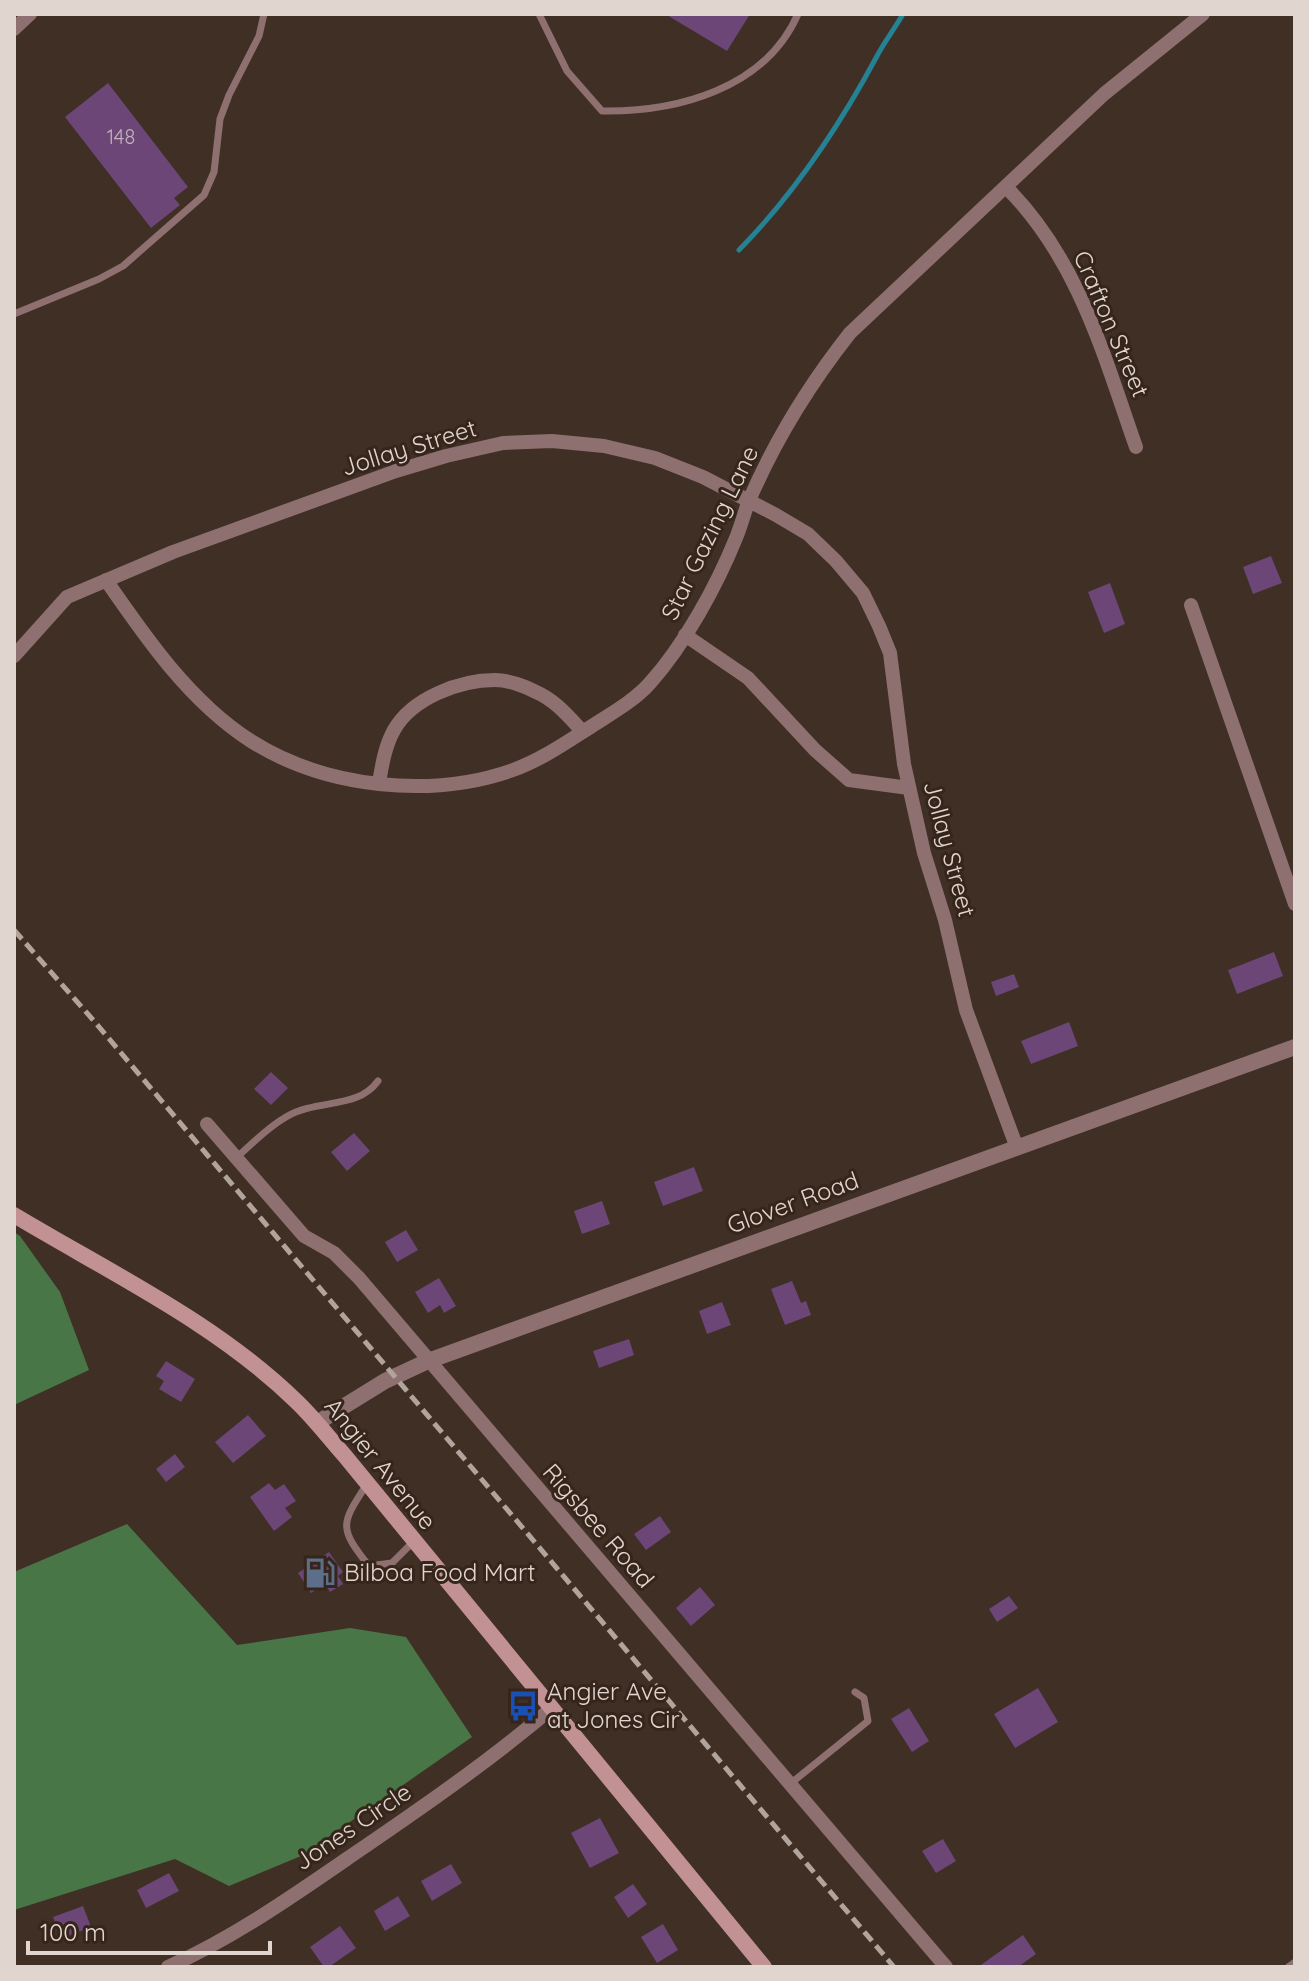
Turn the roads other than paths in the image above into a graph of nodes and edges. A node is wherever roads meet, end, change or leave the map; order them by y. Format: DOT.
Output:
graph roads {
  1 [pos="30,14"];
  2 [pos="264,14"];
  3 [pos="539,14"];
  4 [pos="798,14"];
  5 [pos="1203,14"];
  6 [pos="14,29"];
  7 [pos="1006,187"];
  8 [pos="14,314"];
  9 [pos="1136,447"];
  10 [pos="748,503"];
  11 [pos="106,580"];
  12 [pos="1191,605"];
  13 [pos="685,635"];
  14 [pos="14,656"];
  15 [pos="583,732"];
  16 [pos="379,783"];
  17 [pos="909,788"];
  18 [pos="1295,904"];
  19 [pos="1295,1047"];
  20 [pos="378,1081"];
  21 [pos="207,1124"];
  22 [pos="1017,1148"];
  23 [pos="236,1158"];
  24 [pos="14,1215"];
  25 [pos="428,1361"];
  26 [pos="317,1423"];
  27 [pos="367,1484"];
  28 [pos="413,1542"];
  29 [pos="855,1692"];
  30 [pos="552,1708"];
  31 [pos="790,1784"];
  32 [pos="1295,1962"];
  33 [pos="168,1967"];
  34 [pos="764,1967"];
  35 [pos="946,1967"];
  36 [pos="1288,1967"];
  1 -- 6 [label="street"];
  2 -- 8 [label="lane"];
  3 -- 4 [label="lane"];
  5 -- 7 [label="street, Star Gazing Lane"];
  7 -- 9 [label="street, Crafton Street"];
  7 -- 10 [label="street, Star Gazing Lane"];
  10 -- 11 [label="street, Jollay Street"];
  10 -- 13 [label="street, Star Gazing Lane"];
  10 -- 17 [label="street, Jollay Street"];
  11 -- 14 [label="street, Jollay Street"];
  11 -- 16 [label="street, Star Gazing Lane"];
  12 -- 18 [label="street"];
  13 -- 15 [label="street, Star Gazing Lane"];
  13 -- 17 [label="street"];
  15 -- 16 [label="street, Star Gazing Lane"];
  15 -- 16 [label="street"];
  17 -- 22 [label="street, Jollay Street"];
  19 -- 22 [label="street, Glover Road"];
  20 -- 23 [label="lane"];
  21 -- 23 [label="street, Rigsbee Road"];
  22 -- 25 [label="street, Glover Road"];
  23 -- 25 [label="street, Rigsbee Road"];
  24 -- 26 [label="main road, Angier Avenue"];
  25 -- 26 [label="street, Glover Road"];
  25 -- 31 [label="street, Rigsbee Road"];
  26 -- 27 [label="main road, Angier Avenue"];
  27 -- 28 [label="main road, Angier Avenue"];
  27 -- 28 [label="lane"];
  28 -- 30 [label="main road, Angier Avenue"];
  29 -- 31 [label="lane"];
  30 -- 33 [label="street, Jones Circle"];
  30 -- 34 [label="main road, Angier Avenue"];
  31 -- 35 [label="street, Rigsbee Road"];
  32 -- 36 [label="lane"];
}
